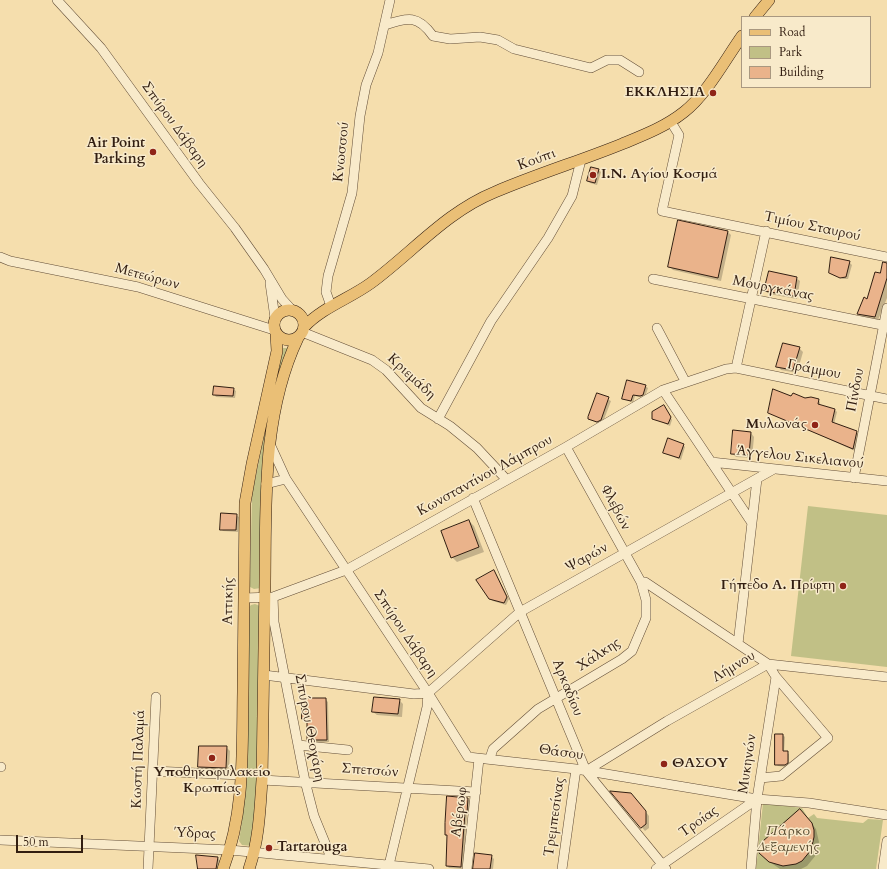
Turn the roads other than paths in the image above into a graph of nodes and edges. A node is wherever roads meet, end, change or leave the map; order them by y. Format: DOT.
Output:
graph roads {
  1 [pos="57,0"];
  2 [pos="390,0"];
  3 [pos="769,0"];
  4 [pos="756,16"];
  5 [pos="385,25"];
  6 [pos="741,37"];
  7 [pos="639,72"];
  8 [pos="671,122"];
  9 [pos="581,160"];
  10 [pos="766,231"];
  11 [pos="0,257"];
  12 [pos="887,257"];
  13 [pos="264,269"];
  14 [pos="653,279"];
  15 [pos="752,300"];
  16 [pos="330,306"];
  17 [pos="887,308"];
  18 [pos="294,311"];
  19 [pos="275,318"];
  20 [pos="885,326"];
  21 [pos="657,328"];
  22 [pos="275,332"];
  23 [pos="301,332"];
  24 [pos="736,368"];
  25 [pos="685,381"];
  26 [pos="663,390"];
  27 [pos="870,396"];
  28 [pos="887,399"];
  29 [pos="438,419"];
  30 [pos="270,444"];
  31 [pos="566,447"];
  32 [pos="711,462"];
  33 [pos="774,469"];
  34 [pos="854,478"];
  35 [pos="286,479"];
  36 [pos="506,479"];
  37 [pos="757,479"];
  38 [pos="887,481"];
  39 [pos="266,484"];
  40 [pos="731,494"];
  41 [pos="473,498"];
  42 [pos="752,523"];
  43 [pos="624,554"];
  44 [pos="346,570"];
  45 [pos="641,582"];
  46 [pos="244,598"];
  47 [pos="269,598"];
  48 [pos="520,612"];
  49 [pos="738,644"];
  50 [pos="768,664"];
  51 [pos="264,675"];
  52 [pos="776,677"];
  53 [pos="887,677"];
  54 [pos="285,678"];
  55 [pos="428,693"];
  56 [pos="156,697"];
  57 [pos="556,698"];
  58 [pos="298,746"];
  59 [pos="348,750"];
  60 [pos="490,758"];
  61 [pos="479,759"];
  62 [pos="576,769"];
  63 [pos="153,771"];
  64 [pos="586,771"];
  65 [pos="241,775"];
  66 [pos="760,778"];
  67 [pos="262,780"];
  68 [pos="306,781"];
  69 [pos="407,788"];
  70 [pos="476,792"];
  71 [pos="757,799"];
  72 [pos="887,815"];
  73 [pos="0,840"];
  74 [pos="887,841"];
  75 [pos="149,846"];
  76 [pos="230,850"];
  77 [pos="254,853"];
  78 [pos="332,860"];
  79 [pos="388,867"];
  80 [pos="662,868"];
  81 [pos="148,869"];
  82 [pos="223,869"];
  83 [pos="249,869"];
  84 [pos="429,869"];
  85 [pos="467,869"];
  86 [pos="562,869"];
  87 [pos="751,869"];
  88 [pos="883,869"];
  1 -- 13 [label="street, Σπύρου Δάβαρη"];
  2 -- 5 [label="street, Κνωσσού"];
  3 -- 4 [label="main road"];
  5 -- 7 [label="street"];
  5 -- 16 [label="street, Κνωσσού"];
  6 -- 8 [label="main road, Κούπι"];
  8 -- 9 [label="main road, Κούπι"];
  8 -- 10 [label="street, Τιμίου Σταυρού"];
  9 -- 16 [label="main road, Κούπι"];
  9 -- 29 [label="street"];
  10 -- 12 [label="street, Τιμίου Σταυρού"];
  10 -- 15 [label="street"];
  11 -- 22 [label="street, Μετεώρων"];
  13 -- 18 [label="street, Σπύρου Δάβαρη"];
  13 -- 19 [label="street, Σπύρου Δάβαρη"];
  14 -- 15 [label="street, Μουργκάνας"];
  15 -- 20 [label="street, Μουργκάνας"];
  15 -- 24 [label="street"];
  16 -- 18 [label="main road"];
  16 -- 23 [label="main road"];
  17 -- 20 [label="street, Πίνδου"];
  18 -- 19 [label="main road"];
  18 -- 23 [label="main road"];
  19 -- 22 [label="main road"];
  20 -- 27 [label="street, Πίνδου"];
  21 -- 25 [label="street"];
  22 -- 23 [label="main road"];
  22 -- 46 [label="main road, Αττικής"];
  23 -- 29 [label="street, Κριεμάδη"];
  23 -- 30 [label="main road"];
  24 -- 25 [label="street, Κωνσταντίνου Λάμπρου"];
  24 -- 27 [label="street, Γράμμου"];
  25 -- 26 [label="street, Κωνσταντίνου Λάμπρου"];
  26 -- 31 [label="street, Κωνσταντίνου Λάμπρου"];
  26 -- 32 [label="street"];
  27 -- 28 [label="street, Γράμμου"];
  27 -- 34 [label="street, Πίνδου"];
  29 -- 36 [label="street, Κριεμάδη"];
  30 -- 35 [label="street, Σπύρου Δάβαρη"];
  30 -- 39 [label="main road"];
  31 -- 36 [label="street, Κωνσταντίνου Λάμπρου"];
  31 -- 43 [label="street, Φλεβών"];
  32 -- 33 [label="street, Άγγελου Σικελιανού"];
  32 -- 40 [label="street"];
  33 -- 34 [label="street, Άγγελου Σικελιανού"];
  33 -- 37 [label="street, Ψαρών"];
  34 -- 38 [label="street, Άγγελου Σικελιανού"];
  35 -- 39 [label="street"];
  35 -- 44 [label="street, Σπύρου Δάβαρη"];
  36 -- 41 [label="street, Κωνσταντίνου Λάμπρου"];
  37 -- 40 [label="street, Ψαρών"];
  37 -- 42 [label="street"];
  39 -- 47 [label="main road"];
  40 -- 42 [label="street"];
  40 -- 43 [label="street, Ψαρών"];
  41 -- 44 [label="street, Κωνσταντίνου Λάμπρου"];
  41 -- 48 [label="street, Αρκαδίου"];
  42 -- 49 [label="street"];
  43 -- 45 [label="street, Φλεβών"];
  43 -- 48 [label="street, Ψαρών"];
  44 -- 47 [label="street, Κωνσταντίνου Λάμπρου"];
  44 -- 55 [label="street, Σπύρου Δάβαρη"];
  45 -- 49 [label="street, Λήμνου"];
  45 -- 57 [label="street, Χάλκης"];
  46 -- 47 [label="street, Κωνσταντίνου Λάμπρου"];
  46 -- 65 [label="main road, Αττικής"];
  47 -- 51 [label="main road"];
  47 -- 54 [label="street, Σπύρου Θεοχάρη"];
  48 -- 55 [label="street, Ψαρών"];
  48 -- 57 [label="street, Αρκαδίου"];
  49 -- 50 [label="street, Λήμνου"];
  50 -- 52 [label="street"];
  50 -- 53 [label="street"];
  50 -- 64 [label="street, Λήμνου"];
  51 -- 54 [label="street"];
  51 -- 67 [label="main road"];
  52 -- 66 [label="street, Μυκηνών"];
  52 -- 66 [label="street"];
  54 -- 55 [label="street"];
  54 -- 58 [label="street, Σπύρου Θεοχάρη"];
  55 -- 61 [label="street"];
  55 -- 69 [label="street, Σπύρου Δάβαρη"];
  56 -- 63 [label="street, Κωστή Παλαμά"];
  57 -- 60 [label="street, Χάλκης"];
  57 -- 64 [label="street, Αρκαδίου"];
  58 -- 59 [label="street, Σπετσών"];
  58 -- 68 [label="street, Σπύρου Θεοχάρη"];
  60 -- 61 [label="street, Θάσου"];
  60 -- 62 [label="street, Θάσου"];
  61 -- 70 [label="street, Αβέρωφ"];
  62 -- 64 [label="street, Θάσου"];
  62 -- 86 [label="street, Τρεμπεσίνας"];
  63 -- 65 [label="street"];
  63 -- 75 [label="street, Κωστή Παλαμά"];
  64 -- 71 [label="street, Θάσου"];
  64 -- 80 [label="street, Αρκαδίου"];
  65 -- 76 [label="main road, Αττικής"];
  66 -- 71 [label="street, Μυκηνών"];
  67 -- 68 [label="street, Σπετσών"];
  67 -- 77 [label="main road"];
  68 -- 69 [label="street, Σπετσών"];
  68 -- 78 [label="street, Σπύρου Θεοχάρη"];
  69 -- 70 [label="street, Σπετσών"];
  69 -- 79 [label="street, Σπύρου Δάβαρη"];
  70 -- 85 [label="street, Αβέρωφ"];
  71 -- 72 [label="street, Θάσου"];
  71 -- 80 [label="street, Τροίας"];
  71 -- 87 [label="street, Μυκηνών"];
  73 -- 75 [label="street, Ύδρας"];
  74 -- 88 [label="street"];
  75 -- 76 [label="street, Ύδρας"];
  75 -- 81 [label="street, Κωστή Παλαμά"];
  76 -- 77 [label="street, Ύδρας"];
  76 -- 82 [label="main road, Αττικής"];
  77 -- 78 [label="street, Ύδρας"];
  77 -- 83 [label="main road"];
  78 -- 79 [label="street, Ύδρας"];
  79 -- 84 [label="street, Ύδρας"];
}
